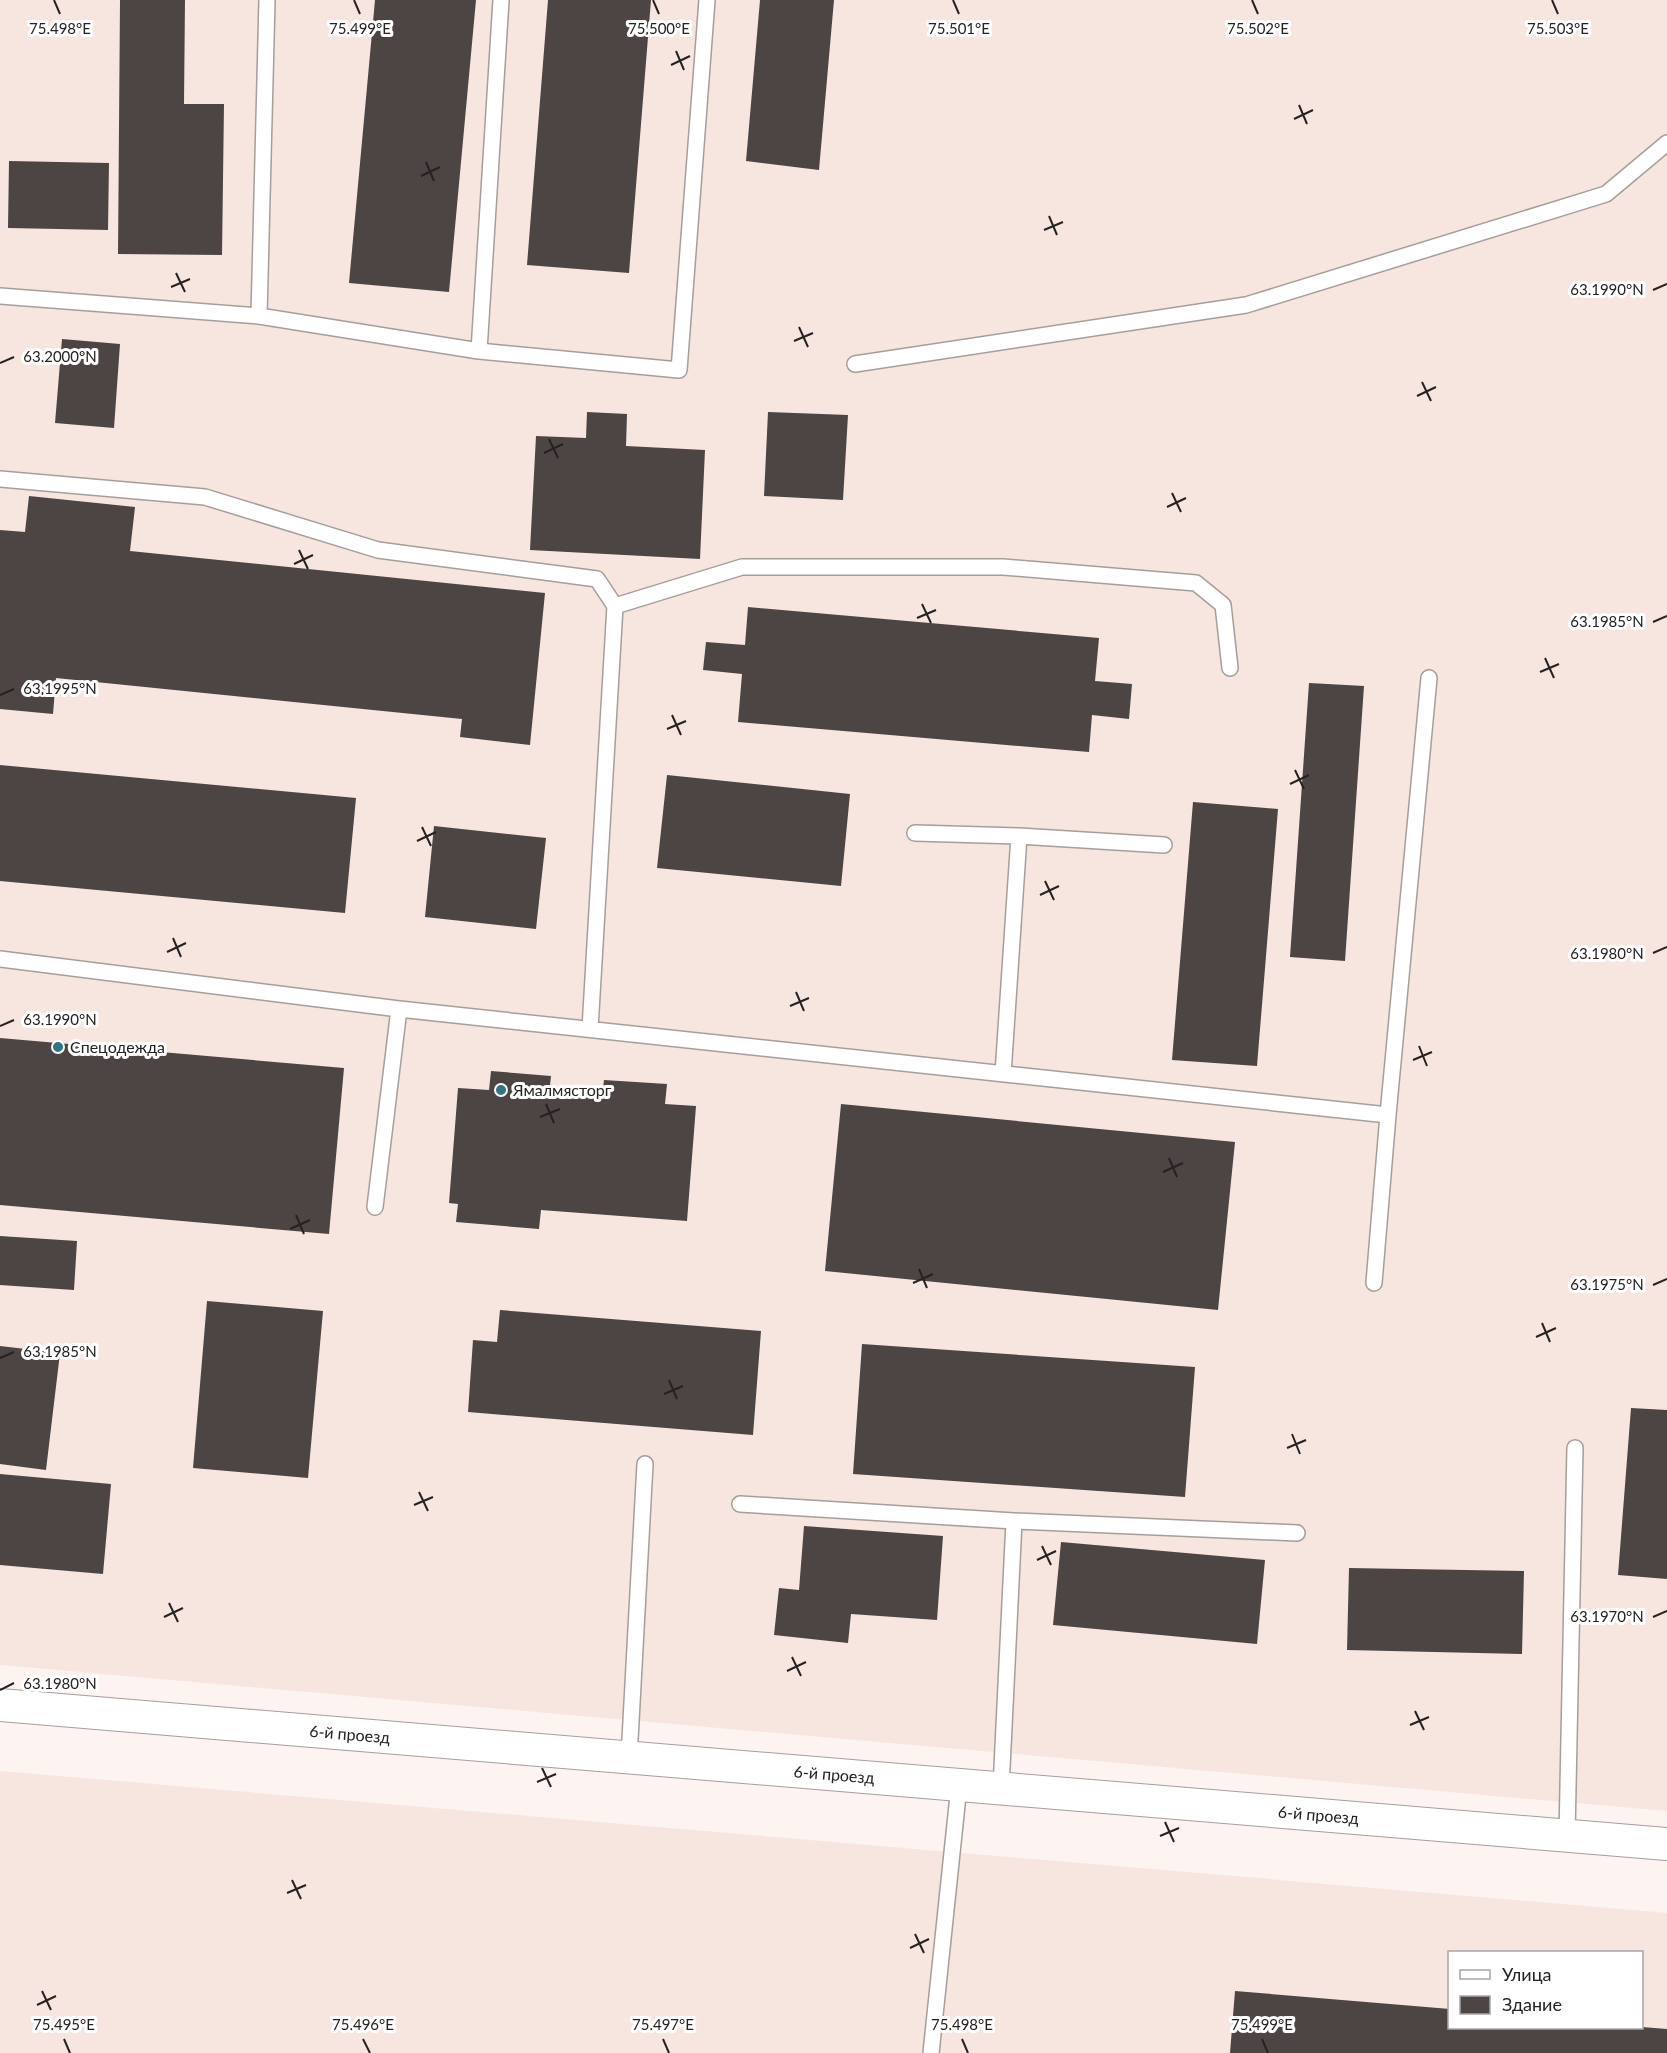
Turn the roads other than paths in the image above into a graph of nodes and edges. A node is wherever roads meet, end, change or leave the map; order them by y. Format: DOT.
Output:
graph roads {
  1 [pos="267,0"];
  2 [pos="501,0"];
  3 [pos="707,0"];
  4 [pos="1667,143"];
  5 [pos="0,296"];
  6 [pos="259,315"];
  7 [pos="479,351"];
  8 [pos="855,364"];
  9 [pos="0,478"];
  10 [pos="615,606"];
  11 [pos="1230,668"];
  12 [pos="1429,678"];
  13 [pos="915,833"];
  14 [pos="1019,836"];
  15 [pos="1164,845"];
  16 [pos="0,959"];
  17 [pos="399,1009"];
  18 [pos="590,1029"];
  19 [pos="1003,1074"];
  20 [pos="1388,1115"];
  21 [pos="375,1207"];
  22 [pos="1374,1283"];
  23 [pos="1575,1448"];
  24 [pos="645,1464"];
  25 [pos="740,1504"];
  26 [pos="1014,1521"];
  27 [pos="1297,1533"];
  28 [pos="0,1705"];
  29 [pos="629,1758"];
  30 [pos="958,1786"];
  31 [pos="1001,1788"];
  32 [pos="1567,1836"];
  33 [pos="1667,1844"];
  34 [pos="931,2053"];
  1 -- 6 [label="lane"];
  2 -- 7 [label="lane"];
  3 -- 7 [label="lane"];
  4 -- 8 [label="lane"];
  5 -- 6 [label="lane"];
  6 -- 7 [label="lane"];
  9 -- 10 [label="lane"];
  10 -- 11 [label="lane"];
  10 -- 18 [label="lane"];
  12 -- 20 [label="lane"];
  13 -- 14 [label="lane"];
  14 -- 15 [label="lane"];
  14 -- 19 [label="lane"];
  16 -- 17 [label="lane"];
  17 -- 18 [label="lane"];
  17 -- 21 [label="lane"];
  18 -- 19 [label="lane"];
  19 -- 20 [label="lane"];
  20 -- 22 [label="lane"];
  23 -- 32 [label="lane"];
  24 -- 29 [label="lane"];
  25 -- 26 [label="lane"];
  26 -- 27 [label="lane"];
  26 -- 31 [label="lane"];
  28 -- 29 [label="street, 6-й проезд"];
  29 -- 30 [label="street, 6-й проезд"];
  30 -- 31 [label="street, 6-й проезд"];
  30 -- 34 [label="lane"];
  31 -- 32 [label="street, 6-й проезд"];
  32 -- 33 [label="street, 6-й проезд"];
}
